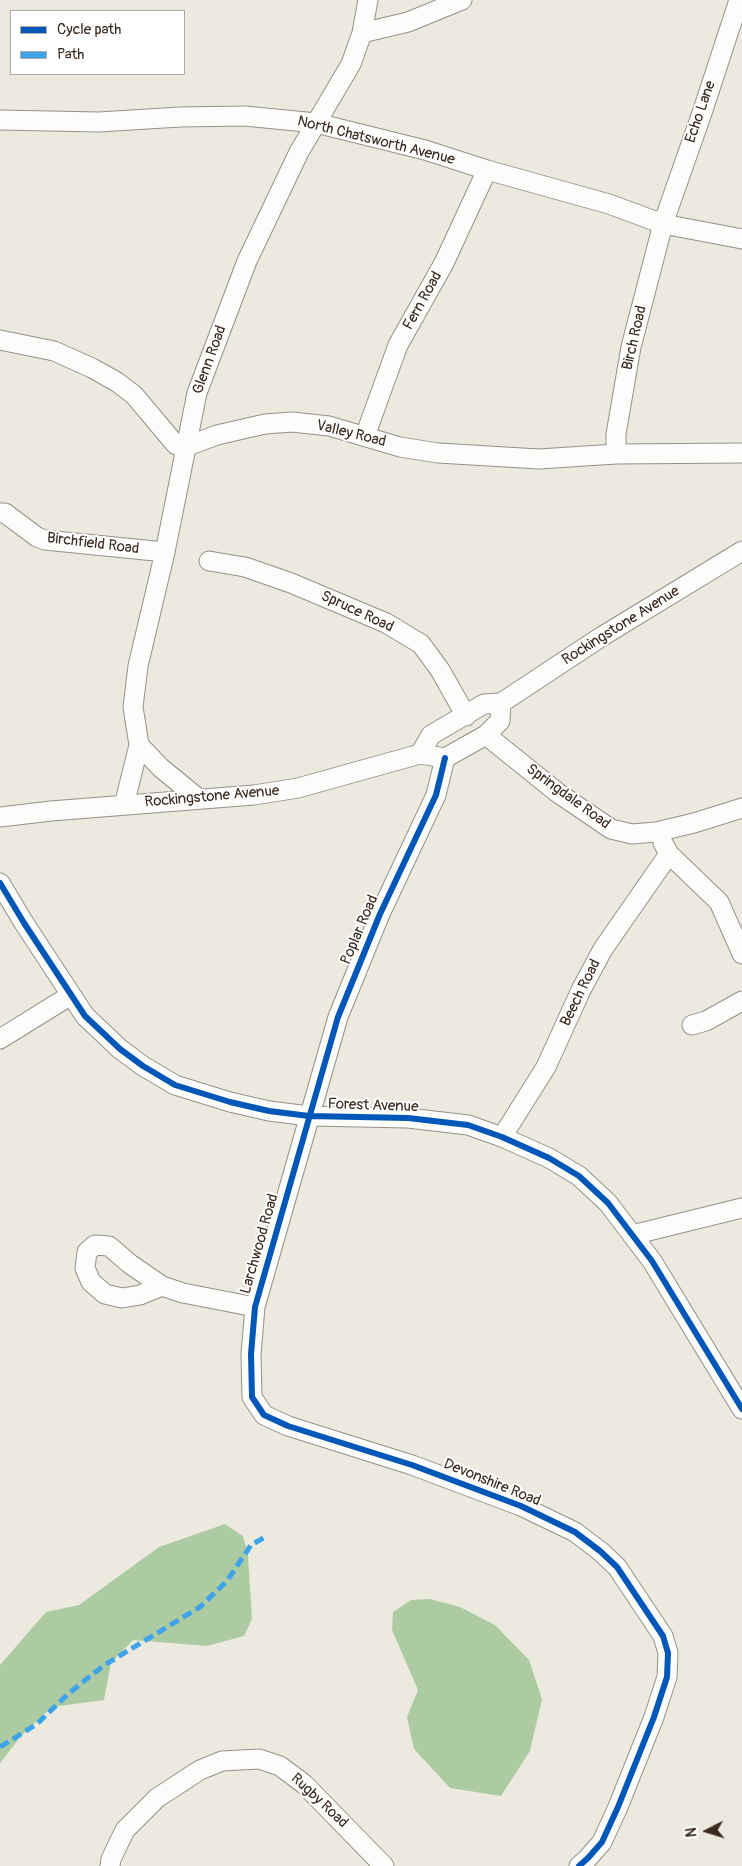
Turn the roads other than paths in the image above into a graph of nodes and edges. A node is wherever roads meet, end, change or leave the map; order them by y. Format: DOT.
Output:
graph roads {
  1 [pos="368,0"];
  2 [pos="462,0"];
  3 [pos="739,0"];
  4 [pos="362,33"];
  5 [pos="0,120"];
  6 [pos="316,123"];
  7 [pos="487,170"];
  8 [pos="663,224"];
  9 [pos="742,239"];
  10 [pos="0,340"];
  11 [pos="365,436"];
  12 [pos="185,447"];
  13 [pos="742,453"];
  14 [pos="616,454"];
  15 [pos="0,512"];
  16 [pos="742,551"];
  17 [pos="165,552"];
  18 [pos="210,561"];
  19 [pos="501,703"];
  20 [pos="466,716"];
  21 [pos="486,735"];
  22 [pos="139,745"];
  23 [pos="420,754"];
  24 [pos="445,758"];
  25 [pos="199,799"];
  26 [pos="124,805"];
  27 [pos="742,808"];
  28 [pos="0,817"];
  29 [pos="656,832"];
  30 [pos="669,854"];
  31 [pos="0,882"];
  32 [pos="742,954"];
  33 [pos="71,995"];
  34 [pos="742,1001"];
  35 [pos="692,1025"];
  36 [pos="0,1040"];
  37 [pos="309,1116"];
  38 [pos="502,1137"];
  39 [pos="742,1208"];
  40 [pos="632,1235"];
  41 [pos="162,1286"];
  42 [pos="255,1307"];
  43 [pos="259,1409"];
  44 [pos="742,1409"];
  45 [pos="374,1863"];
  46 [pos="110,1866"];
  47 [pos="579,1866"];
  1 -- 4 [label="street, Glenn Road"];
  2 -- 4 [label="street"];
  3 -- 8 [label="street, Echo Lane"];
  4 -- 6 [label="street, Glenn Road"];
  5 -- 6 [label="street, North Chatsworth Avenue"];
  6 -- 7 [label="street, North Chatsworth Avenue"];
  6 -- 12 [label="street, Glenn Road"];
  7 -- 8 [label="street, North Chatsworth Avenue"];
  7 -- 11 [label="street, Fern Road"];
  8 -- 9 [label="street, North Chatsworth Avenue"];
  8 -- 14 [label="street, Birch Road"];
  10 -- 12 [label="street"];
  11 -- 12 [label="street, Valley Road"];
  11 -- 14 [label="street, Valley Road"];
  12 -- 17 [label="street, Glenn Road"];
  13 -- 14 [label="street, Valley Road"];
  15 -- 17 [label="street, Birchfield Road"];
  16 -- 19 [label="street, Rockingstone Avenue"];
  17 -- 22 [label="street, Glenn Road"];
  18 -- 20 [label="street, Spruce Road"];
  19 -- 20 [label="street, Rockingstone Avenue"];
  19 -- 21 [label="street"];
  20 -- 23 [label="street, Rockingstone Avenue"];
  21 -- 24 [label="street"];
  21 -- 29 [label="street, Springdale Road"];
  22 -- 25 [label="street"];
  22 -- 26 [label="street, Glenn Road"];
  23 -- 24 [label="street, Rockingstone Avenue"];
  23 -- 25 [label="street, Rockingstone Avenue"];
  24 -- 37 [label="street, Poplar Road"];
  25 -- 26 [label="street, Rockingstone Avenue"];
  26 -- 28 [label="street, Rockingstone Avenue"];
  27 -- 29 [label="street, Springdale Road"];
  29 -- 30 [label="street"];
  30 -- 32 [label="street"];
  30 -- 38 [label="street, Beech Road"];
  31 -- 33 [label="street, Forest Avenue"];
  33 -- 36 [label="street"];
  33 -- 37 [label="street, Forest Avenue"];
  34 -- 35 [label="street"];
  37 -- 38 [label="street, Forest Avenue"];
  37 -- 42 [label="street, Larchwood Road"];
  38 -- 40 [label="street, Forest Avenue"];
  39 -- 40 [label="street"];
  40 -- 44 [label="street, Forest Avenue"];
  41 -- 41 [label="street"];
  41 -- 42 [label="street"];
  42 -- 43 [label="street, Larchwood Road"];
  43 -- 47 [label="street, Devonshire Road"];
  45 -- 46 [label="street, Rugby Road"];
}
